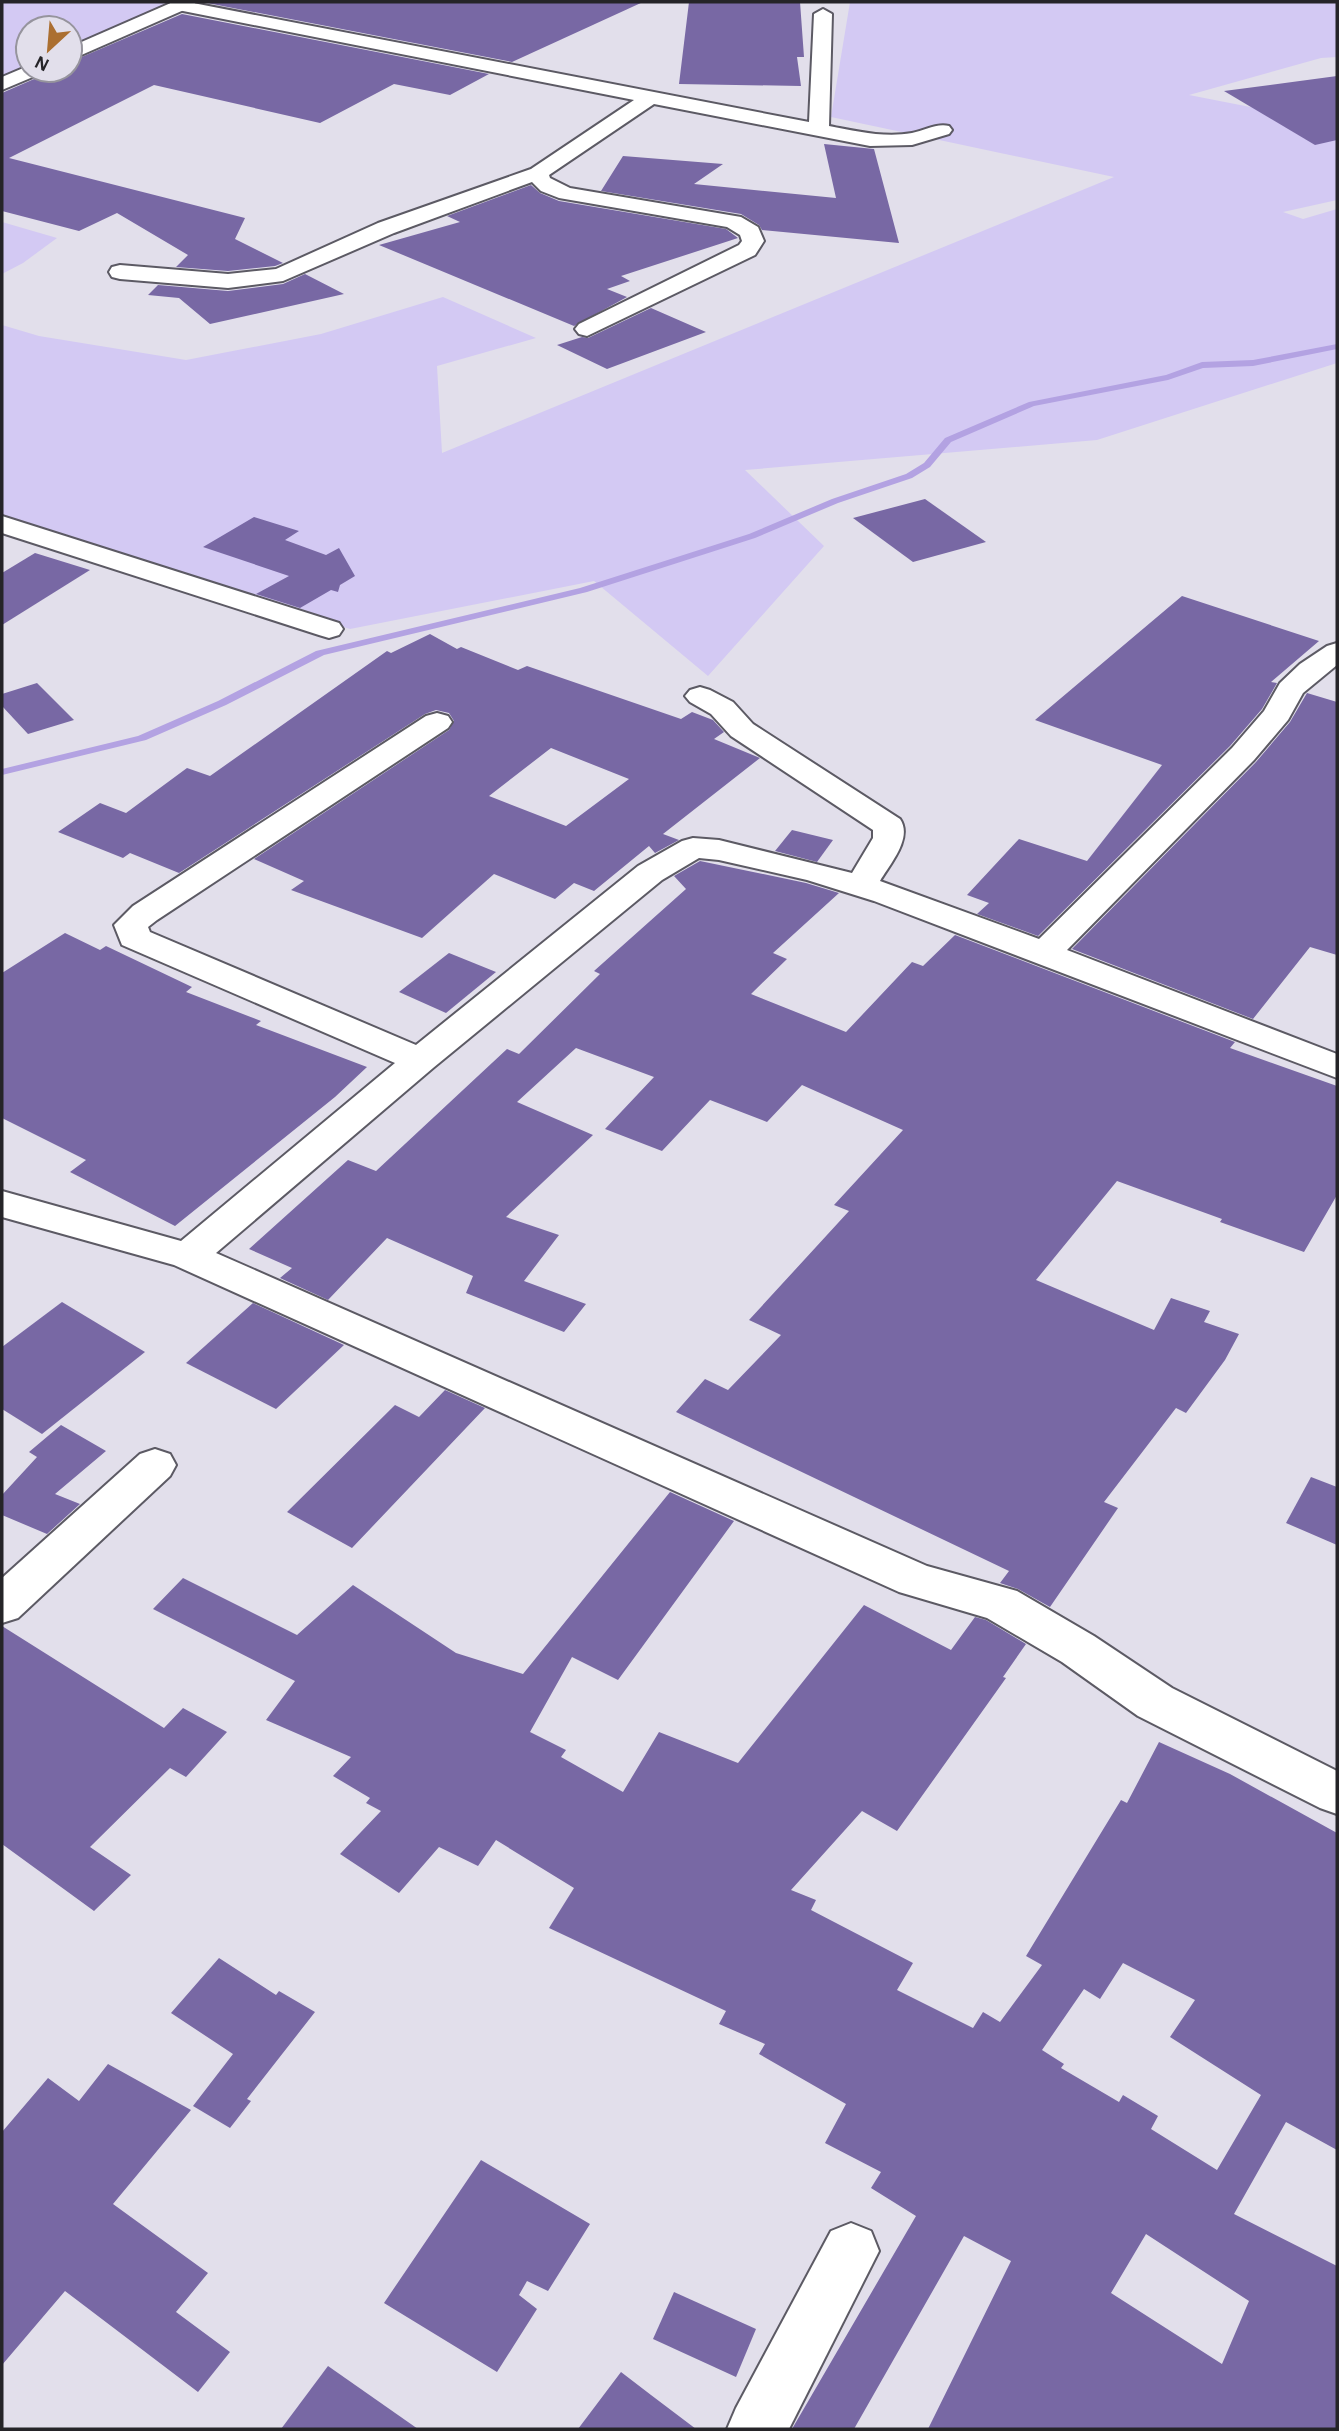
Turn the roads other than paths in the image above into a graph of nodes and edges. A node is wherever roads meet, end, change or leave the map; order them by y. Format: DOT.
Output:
graph roads {
  1 [pos="183,4"];
  2 [pos="822,14"];
  3 [pos="84,48"];
  4 [pos="650,98"];
  5 [pos="819,130"];
  6 [pos="942,130"];
  7 [pos="538,173"];
  8 [pos="120,272"];
  9 [pos="587,329"];
  10 [pos="2,524"];
  11 [pos="329,629"];
  12 [pos="1337,652"];
  13 [pos="700,696"];
  14 [pos="437,722"];
  15 [pos="861,886"];
  16 [pos="1045,953"];
  17 [pos="420,1060"];
  18 [pos="1337,1067"];
  19 [pos="2,1204"];
  20 [pos="188,1256"];
  21 [pos="155,1465"];
  22 [pos="2,1605"];
  23 [pos="1337,1794"];
  24 [pos="851,2251"];
  25 [pos="757,2429"];
  1 -- 3 [label="street"];
  1 -- 4 [label="street"];
  2 -- 5 [label="street"];
  4 -- 5 [label="street"];
  4 -- 7 [label="street"];
  5 -- 6 [label="street"];
  7 -- 8 [label="street"];
  7 -- 9 [label="street"];
  10 -- 11 [label="street"];
  12 -- 16 [label="street"];
  13 -- 15 [label="street"];
  14 -- 17 [label="street"];
  15 -- 16 [label="street"];
  15 -- 17 [label="street"];
  16 -- 18 [label="street"];
  17 -- 20 [label="street"];
  19 -- 20 [label="street"];
  20 -- 23 [label="street"];
  21 -- 22 [label="street"];
  24 -- 25 [label="street"];
}
